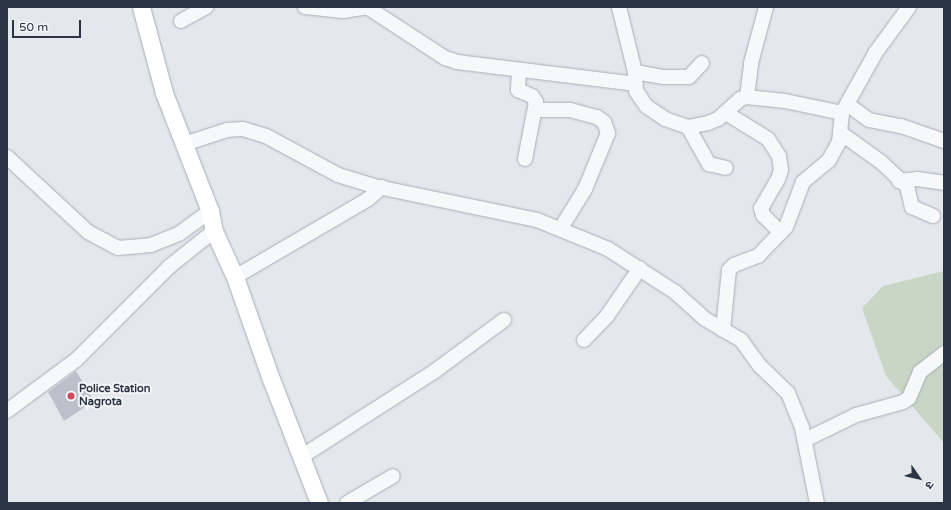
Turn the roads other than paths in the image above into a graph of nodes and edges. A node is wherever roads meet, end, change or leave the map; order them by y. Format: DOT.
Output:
graph roads {
  1 [pos="141,7"];
  2 [pos="206,7"];
  3 [pos="305,7"];
  4 [pos="367,7"];
  5 [pos="619,7"];
  6 [pos="766,7"];
  7 [pos="909,7"];
  8 [pos="181,21"];
  9 [pos="702,63"];
  10 [pos="519,70"];
  11 [pos="635,78"];
  12 [pos="747,97"];
  13 [pos="845,108"];
  14 [pos="535,110"];
  15 [pos="726,114"];
  16 [pos="688,127"];
  17 [pos="842,134"];
  18 [pos="944,142"];
  19 [pos="184,144"];
  20 [pos="7,157"];
  21 [pos="525,159"];
  22 [pos="726,168"];
  23 [pos="899,181"];
  24 [pos="944,183"];
  25 [pos="382,187"];
  26 [pos="210,211"];
  27 [pos="933,216"];
  28 [pos="561,228"];
  29 [pos="214,231"];
  30 [pos="781,233"];
  31 [pos="640,268"];
  32 [pos="235,277"];
  33 [pos="504,320"];
  34 [pos="723,330"];
  35 [pos="584,340"];
  36 [pos="944,353"];
  37 [pos="7,411"];
  38 [pos="805,440"];
  39 [pos="301,457"];
  40 [pos="393,476"];
  41 [pos="319,503"];
  42 [pos="347,503"];
  43 [pos="817,503"];
  1 -- 19 [label="main road"];
  2 -- 8 [label="street"];
  3 -- 4 [label="street"];
  4 -- 10 [label="street"];
  5 -- 11 [label="street"];
  6 -- 12 [label="street"];
  7 -- 13 [label="street"];
  9 -- 11 [label="street"];
  10 -- 11 [label="street"];
  10 -- 14 [label="street"];
  11 -- 16 [label="street"];
  12 -- 13 [label="street"];
  12 -- 15 [label="street"];
  13 -- 17 [label="street"];
  13 -- 18 [label="street"];
  14 -- 21 [label="street"];
  14 -- 28 [label="street"];
  15 -- 16 [label="street"];
  15 -- 30 [label="street"];
  16 -- 22 [label="street"];
  17 -- 23 [label="street"];
  17 -- 30 [label="street"];
  19 -- 25 [label="street"];
  19 -- 26 [label="main road"];
  20 -- 26 [label="street"];
  23 -- 24 [label="street"];
  23 -- 27 [label="street"];
  25 -- 28 [label="street"];
  25 -- 32 [label="street"];
  26 -- 29 [label="main road"];
  28 -- 31 [label="street"];
  29 -- 32 [label="main road"];
  29 -- 37 [label="street"];
  30 -- 34 [label="street"];
  31 -- 34 [label="street"];
  31 -- 35 [label="street"];
  32 -- 39 [label="main road"];
  33 -- 39 [label="street"];
  34 -- 38 [label="street"];
  36 -- 38 [label="street"];
  38 -- 43 [label="street"];
  39 -- 41 [label="main road"];
  40 -- 42 [label="street"];
}
